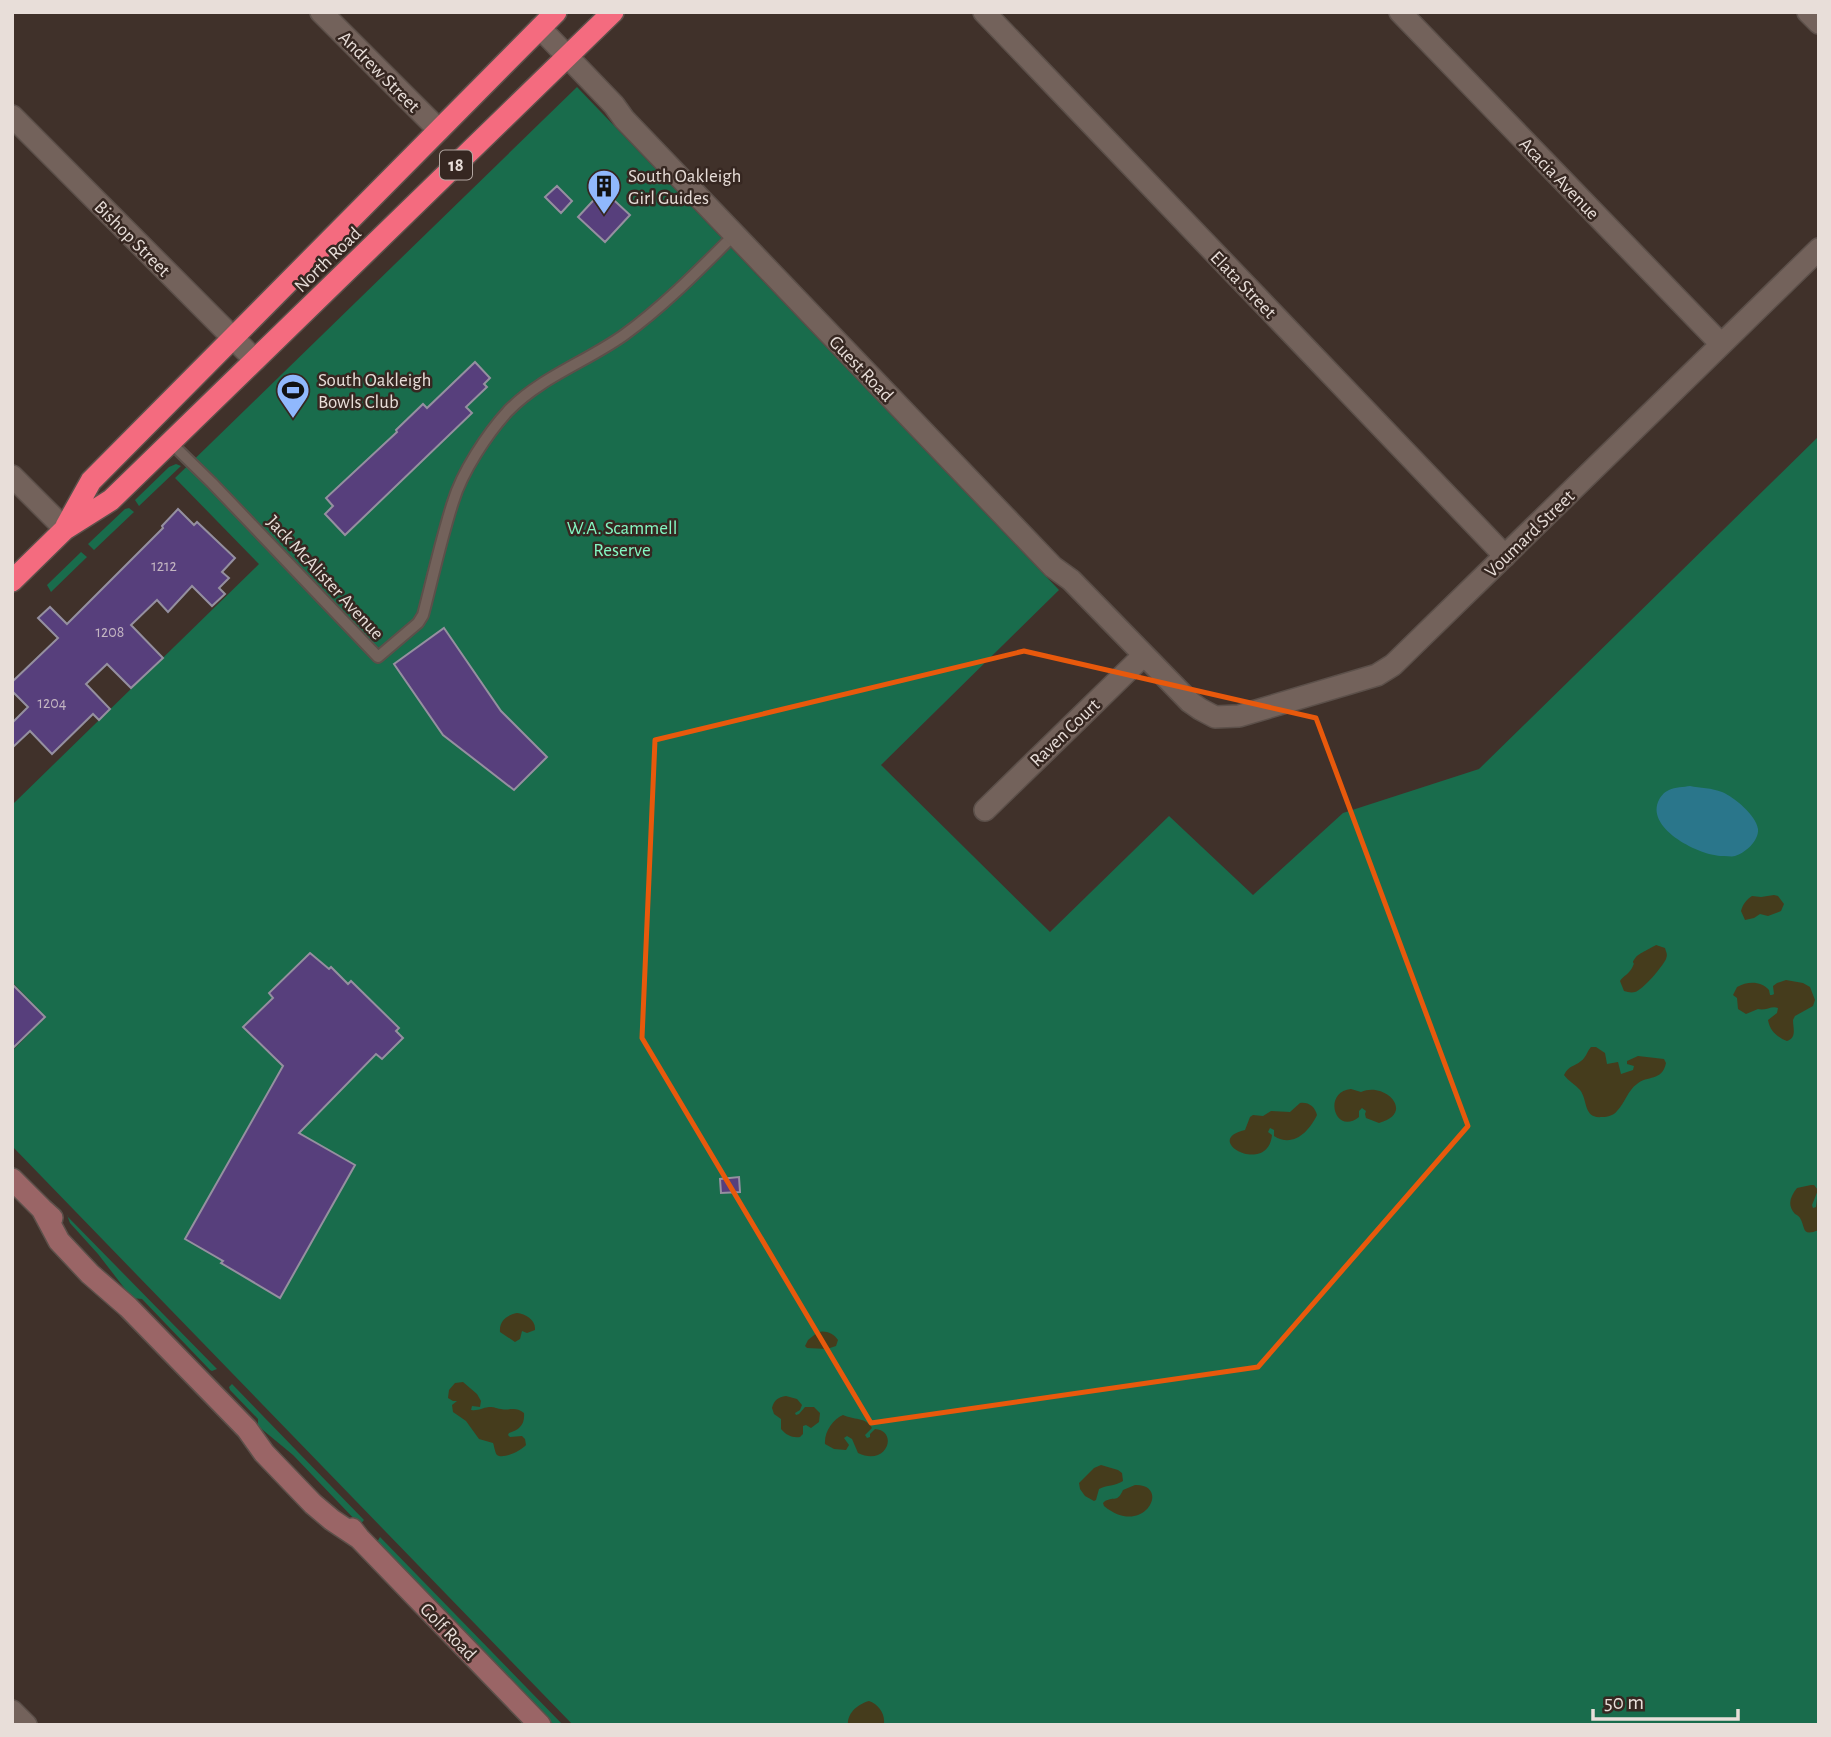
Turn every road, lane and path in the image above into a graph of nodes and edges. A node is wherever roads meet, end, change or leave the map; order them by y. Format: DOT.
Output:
graph roads {
  1 [pos="321,12"];
  2 [pos="556,12"];
  3 [pos="613,12"];
  4 [pos="984,12"];
  5 [pos="1400,12"];
  6 [pos="1808,12"];
  7 [pos="1819,23"];
  8 [pos="540,28"];
  9 [pos="567,57"];
  10 [pos="12,116"];
  11 [pos="439,130"];
  12 [pos="734,234"];
  13 [pos="1819,249"];
  14 [pos="232,338"];
  15 [pos="1721,344"];
  16 [pos="255,360"];
  17 [pos="170,442"];
  18 [pos="12,476"];
  19 [pos="65,529"];
  20 [pos="1505,556"];
  21 [pos="12,581"];
  22 [pos="1143,654"];
  23 [pos="1190,702"];
  24 [pos="985,810"];
  25 [pos="12,1179"];
  26 [pos="12,1711"];
  27 [pos="26,1725"];
  28 [pos="540,1725"];
  1 -- 11 [label="street, Andrew Street"];
  2 -- 8 [label="highway, North Road / 18"];
  3 -- 9 [label="highway, North Road / 18"];
  4 -- 20 [label="street, Elata Street"];
  5 -- 15 [label="street, Acacia Avenue"];
  6 -- 7 [label="street"];
  8 -- 9 [label="street, Guest Road"];
  8 -- 11 [label="highway, North Road / 18"];
  9 -- 12 [label="street, Guest Road"];
  9 -- 16 [label="highway, North Road / 18"];
  10 -- 14 [label="street, Bishop Street"];
  11 -- 14 [label="highway, North Road / 18"];
  12 -- 17 [label="lane, Jack McAlister Avenue"];
  12 -- 22 [label="street, Guest Road"];
  13 -- 15 [label="street, Voumard Street"];
  14 -- 16 [label="street, Bishop Street"];
  14 -- 19 [label="highway, North Road / 18"];
  15 -- 20 [label="street, Voumard Street"];
  16 -- 17 [label="highway, North Road / 18"];
  17 -- 19 [label="highway, North Road / 18"];
  18 -- 19 [label="street"];
  19 -- 21 [label="highway, North Road / 18"];
  20 -- 23 [label="street, Voumard Street"];
  22 -- 23 [label="street, Guest Road"];
  22 -- 24 [label="street, Raven Court"];
  25 -- 28 [label="street, Golf Road"];
  26 -- 27 [label="street"];
}
